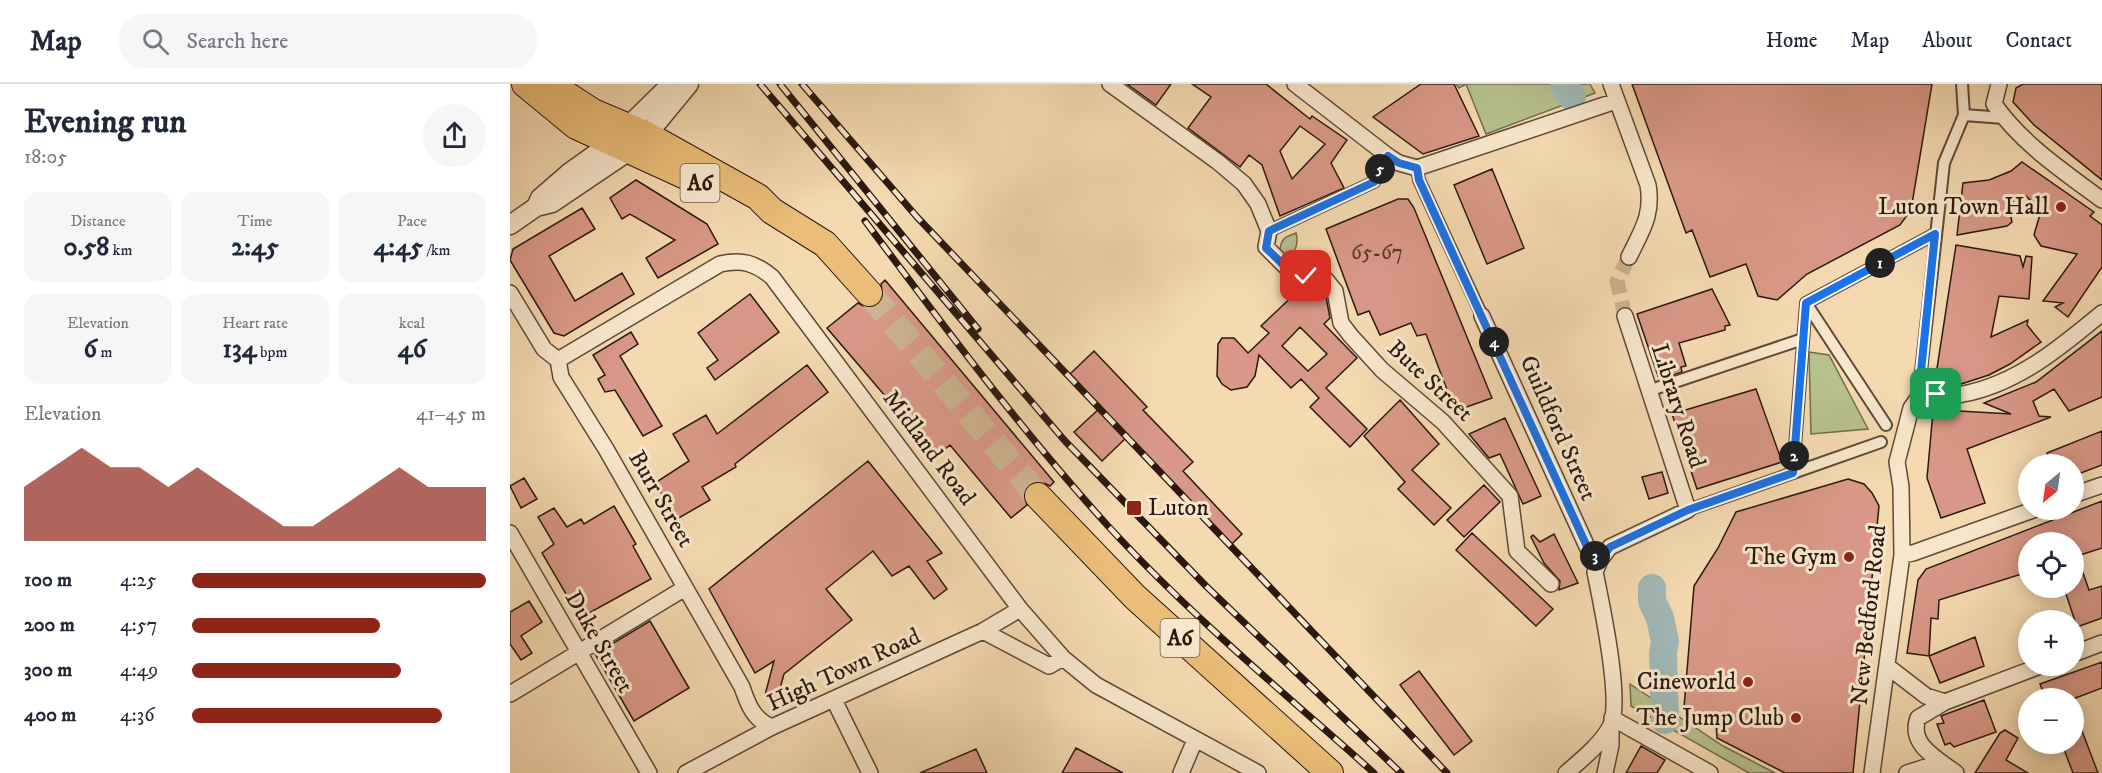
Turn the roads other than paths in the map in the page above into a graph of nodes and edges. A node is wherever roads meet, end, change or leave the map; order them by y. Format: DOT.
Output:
graph roads {
  1 [pos="525,84"];
  2 [pos="550,84"];
  3 [pos="671,84"];
  4 [pos="689,84"];
  5 [pos="1110,84"];
  6 [pos="1295,84"];
  7 [pos="1611,84"];
  8 [pos="1962,84"];
  9 [pos="1999,84"];
  10 [pos="1616,101"];
  11 [pos="1964,115"];
  12 [pos="2004,118"];
  13 [pos="629,139"];
  14 [pos="1388,156"];
  15 [pos="1417,168"];
  16 [pos="2102,200"];
  17 [pos="510,225"];
  18 [pos="1269,231"];
  19 [pos="1935,234"];
  20 [pos="1629,257"];
  21 [pos="510,293"];
  22 [pos="869,293"];
  23 [pos="1806,303"];
  24 [pos="2102,314"];
  25 [pos="1482,316"];
  26 [pos="1625,316"];
  27 [pos="1803,339"];
  28 [pos="558,360"];
  29 [pos="1648,391"];
  30 [pos="1921,394"];
  31 [pos="1886,425"];
  32 [pos="1881,442"];
  33 [pos="1793,473"];
  34 [pos="2102,485"];
  35 [pos="2084,491"];
  36 [pos="1038,496"];
  37 [pos="1688,510"];
  38 [pos="2018,515"];
  39 [pos="510,533"];
  40 [pos="1902,555"];
  41 [pos="1600,560"];
  42 [pos="1551,584"];
  43 [pos="685,588"];
  44 [pos="1020,609"];
  45 [pos="983,631"];
  46 [pos="2102,643"];
  47 [pos="2084,650"];
  48 [pos="579,651"];
  49 [pos="1063,658"];
  50 [pos="1887,666"];
  51 [pos="2018,674"];
  52 [pos="510,694"];
  53 [pos="834,700"];
  54 [pos="1945,702"];
  55 [pos="1611,722"];
  56 [pos="772,727"];
  57 [pos="1195,740"];
  58 [pos="649,773"];
  59 [pos="686,773"];
  60 [pos="870,773"];
  61 [pos="1180,773"];
  62 [pos="1258,773"];
  63 [pos="1330,773"];
  64 [pos="1567,773"];
  65 [pos="1605,773"];
  66 [pos="1710,773"];
  67 [pos="1872,773"];
  68 [pos="1906,773"];
  69 [pos="1955,773"];
  1 -- 13 [label="highway, A6"];
  2 -- 13 [label="highway, A6"];
  3 -- 13 [label="street"];
  4 -- 13 [label="street"];
  5 -- 18 [label="street, Bute Street"];
  6 -- 14 [label="street"];
  7 -- 10 [label="street"];
  8 -- 11 [label="street"];
  9 -- 12 [label="street"];
  10 -- 15 [label="street"];
  10 -- 20 [label="street"];
  11 -- 12 [label="street"];
  11 -- 19 [label="street"];
  12 -- 16 [label="street"];
  13 -- 17 [label="street"];
  13 -- 22 [label="highway, A6"];
  14 -- 15 [label="street"];
  14 -- 18 [label="street"];
  15 -- 25 [label="street, Guildford Street"];
  18 -- 42 [label="street, Bute Street"];
  19 -- 23 [label="street"];
  19 -- 30 [label="street"];
  21 -- 28 [label="street, Burr Street"];
  23 -- 27 [label="street"];
  23 -- 31 [label="street"];
  24 -- 30 [label="street"];
  25 -- 41 [label="street, Guildford Street"];
  26 -- 29 [label="street, Library Road"];
  27 -- 29 [label="street"];
  27 -- 33 [label="street"];
  28 -- 43 [label="street, Burr Street"];
  28 -- 44 [label="street, Midland Road"];
  29 -- 37 [label="street, Library Road"];
  30 -- 40 [label="street, New Bedford Road"];
  32 -- 33 [label="street"];
  33 -- 37 [label="street"];
  34 -- 35 [label="street"];
  36 -- 63 [label="highway, A6"];
  37 -- 41 [label="street"];
  38 -- 40 [label="street"];
  39 -- 48 [label="street, Duke Street"];
  40 -- 50 [label="street, New Bedford Road"];
  41 -- 55 [label="street"];
  43 -- 48 [label="street"];
  43 -- 56 [label="street, Burr Street"];
  44 -- 45 [label="street, High Town Road"];
  44 -- 49 [label="street, Midland Road"];
  45 -- 49 [label="street"];
  45 -- 53 [label="street, High Town Road"];
  46 -- 47 [label="street"];
  48 -- 52 [label="street"];
  48 -- 58 [label="street, Duke Street"];
  49 -- 57 [label="street, Midland Road"];
  50 -- 54 [label="street"];
  50 -- 67 [label="street, New Bedford Road"];
  51 -- 54 [label="street"];
  53 -- 56 [label="street, High Town Road"];
  53 -- 60 [label="street"];
  54 -- 69 [label="street"];
  55 -- 64 [label="street"];
  55 -- 65 [label="street"];
  55 -- 66 [label="street"];
  56 -- 59 [label="street, High Town Road"];
  57 -- 61 [label="street"];
  57 -- 62 [label="street, Midland Road"];
  68 -- 69 [label="street"];
}
